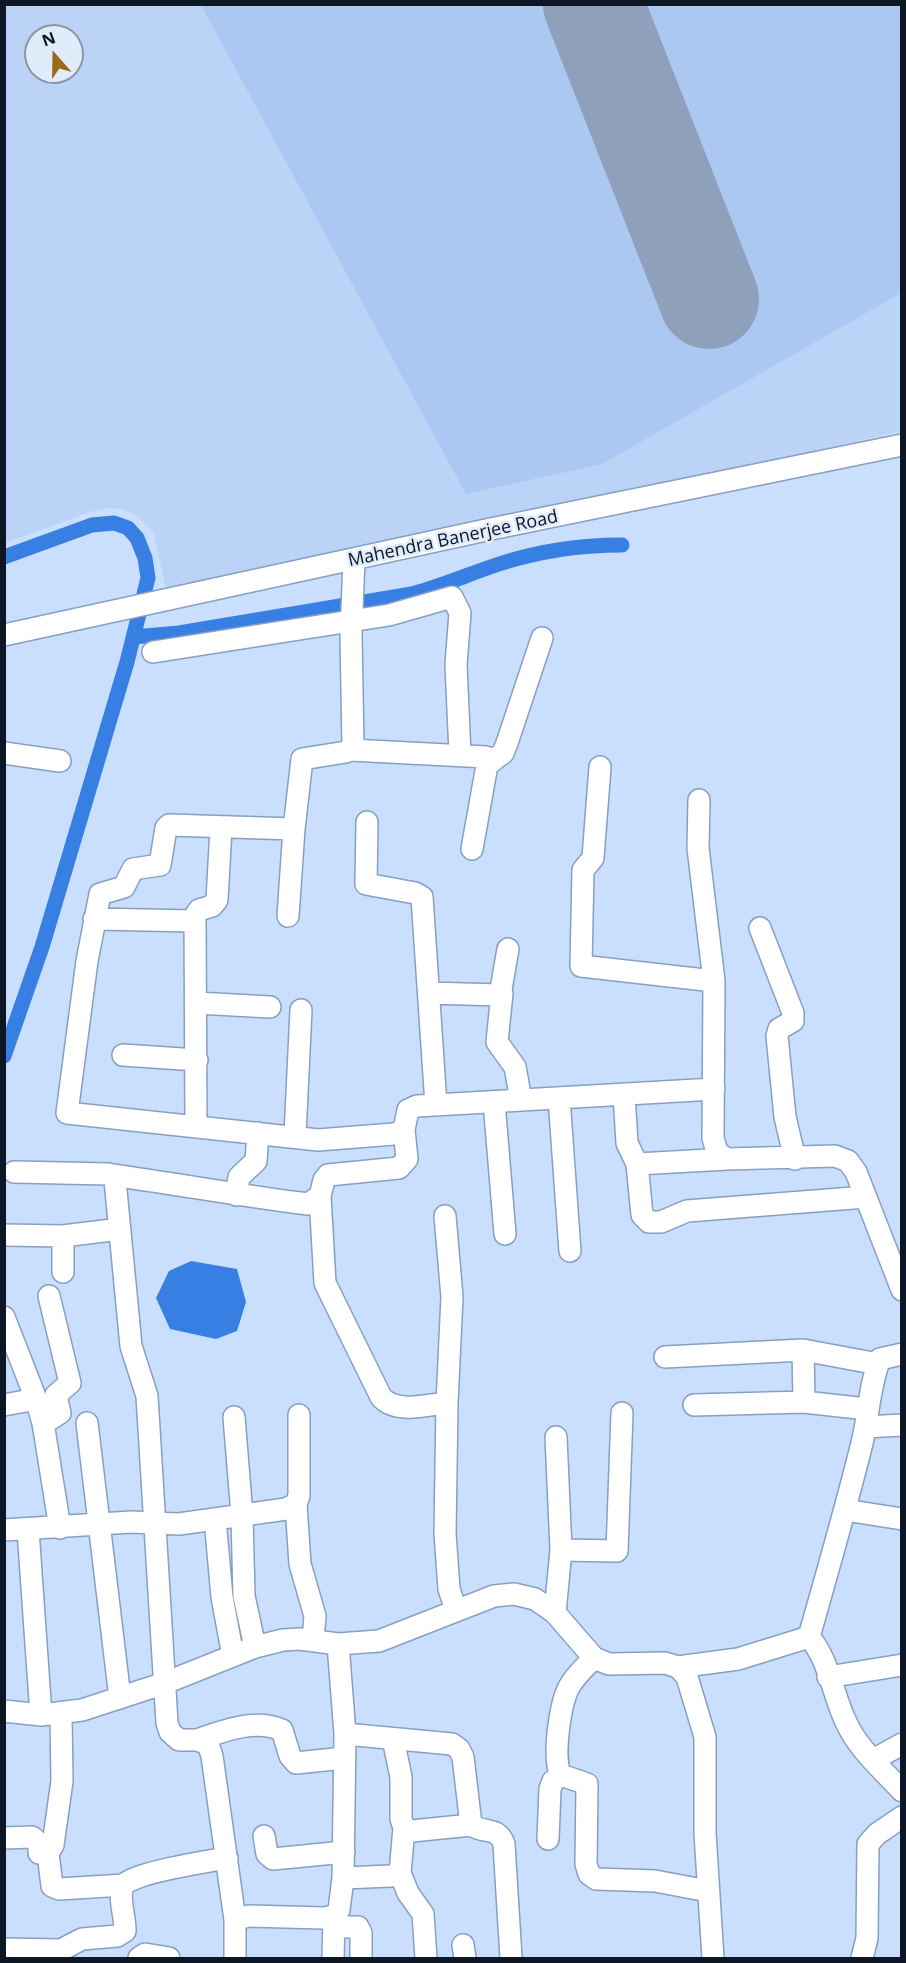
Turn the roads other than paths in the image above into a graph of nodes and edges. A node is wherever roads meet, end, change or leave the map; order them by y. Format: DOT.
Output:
graph roads {
  1 [pos="902,445"];
  2 [pos="354,560"];
  3 [pos="351,618"];
  4 [pos="4,635"];
  5 [pos="542,638"];
  6 [pos="153,652"];
  7 [pos="351,750"];
  8 [pos="4,753"];
  9 [pos="460,754"];
  10 [pos="60,761"];
  11 [pos="487,765"];
  12 [pos="600,767"];
  13 [pos="699,800"];
  14 [pos="367,822"];
  15 [pos="221,828"];
  16 [pos="294,829"];
  17 [pos="472,849"];
  18 [pos="288,916"];
  19 [pos="94,919"];
  20 [pos="195,921"];
  21 [pos="760,928"];
  22 [pos="508,949"];
  23 [pos="714,981"];
  24 [pos="429,993"];
  25 [pos="502,993"];
  26 [pos="197,1003"];
  27 [pos="270,1007"];
  28 [pos="301,1010"];
  29 [pos="123,1055"];
  30 [pos="197,1060"];
  31 [pos="714,1089"];
  32 [pos="624,1094"];
  33 [pos="559,1098"];
  34 [pos="521,1100"];
  35 [pos="494,1102"];
  36 [pos="436,1105"];
  37 [pos="196,1126"];
  38 [pos="404,1130"];
  39 [pos="258,1133"];
  40 [pos="295,1135"];
  41 [pos="318,1140"];
  42 [pos="727,1159"];
  43 [pos="795,1159"];
  44 [pos="638,1164"];
  45 [pos="14,1172"];
  46 [pos="112,1175"];
  47 [pos="322,1188"];
  48 [pos="236,1196"];
  49 [pos="866,1197"];
  50 [pos="445,1216"];
  51 [pos="120,1229"];
  52 [pos="505,1234"];
  53 [pos="4,1235"];
  54 [pos="63,1236"];
  55 [pos="570,1251"];
  56 [pos="63,1272"];
  57 [pos="902,1290"];
  58 [pos="49,1296"];
  59 [pos="4,1317"];
  60 [pos="803,1350"];
  61 [pos="902,1354"];
  62 [pos="665,1357"];
  63 [pos="878,1364"];
  64 [pos="36,1399"];
  65 [pos="804,1401"];
  66 [pos="447,1403"];
  67 [pos="4,1405"];
  68 [pos="694,1405"];
  69 [pos="622,1413"];
  70 [pos="299,1415"];
  71 [pos="234,1417"];
  72 [pos="866,1418"];
  73 [pos="87,1423"];
  74 [pos="43,1424"];
  75 [pos="902,1425"];
  76 [pos="556,1437"];
  77 [pos="296,1504"];
  78 [pos="845,1510"];
  79 [pos="242,1515"];
  80 [pos="215,1519"];
  81 [pos="902,1519"];
  82 [pos="98,1525"];
  83 [pos="156,1525"];
  84 [pos="60,1528"];
  85 [pos="4,1530"];
  86 [pos="28,1530"];
  87 [pos="561,1550"];
  88 [pos="456,1611"];
  89 [pos="555,1613"];
  90 [pos="809,1637"];
  91 [pos="313,1640"];
  92 [pos="338,1644"];
  93 [pos="255,1647"];
  94 [pos="233,1656"];
  95 [pos="594,1658"];
  96 [pos="902,1665"];
  97 [pos="678,1667"];
  98 [pos="828,1677"];
  99 [pos="165,1683"];
  100 [pos="120,1698"];
  101 [pos="4,1711"];
  102 [pos="51,1715"];
  103 [pos="345,1734"];
  104 [pos="393,1738"];
  105 [pos="197,1740"];
  106 [pos="902,1744"];
  107 [pos="344,1758"];
  108 [pos="873,1760"];
  109 [pos="561,1775"];
  110 [pos="902,1791"];
  111 [pos="902,1817"];
  112 [pos="471,1825"];
  113 [pos="404,1828"];
  114 [pos="264,1836"];
  115 [pos="4,1838"];
  116 [pos="548,1839"];
  117 [pos="344,1852"];
  118 [pos="48,1853"];
  119 [pos="227,1858"];
  120 [pos="400,1873"];
  121 [pos="343,1878"];
  122 [pos="124,1885"];
  123 [pos="708,1891"];
  124 [pos="235,1920"];
  125 [pos="334,1921"];
  126 [pos="124,1931"];
  127 [pos="4,1949"];
  128 [pos="127,1959"];
  129 [pos="139,1959"];
  130 [pos="169,1959"];
  131 [pos="235,1959"];
  132 [pos="333,1959"];
  133 [pos="361,1959"];
  134 [pos="426,1959"];
  135 [pos="511,1959"];
  136 [pos="713,1959"];
  137 [pos="862,1959"];
  1 -- 2 [label="street, Mahendra Banerjee Road"];
  2 -- 3 [label="street"];
  2 -- 4 [label="street, Mahendra Banerjee Road"];
  3 -- 6 [label="street"];
  3 -- 7 [label="street"];
  3 -- 9 [label="street"];
  5 -- 11 [label="street"];
  7 -- 9 [label="street"];
  7 -- 16 [label="street"];
  8 -- 10 [label="street"];
  9 -- 11 [label="street"];
  11 -- 17 [label="street"];
  12 -- 23 [label="street"];
  13 -- 23 [label="street"];
  14 -- 24 [label="street"];
  15 -- 16 [label="street"];
  15 -- 19 [label="street"];
  15 -- 20 [label="street"];
  16 -- 18 [label="street"];
  19 -- 20 [label="street"];
  19 -- 37 [label="street"];
  20 -- 26 [label="street"];
  21 -- 43 [label="street"];
  22 -- 25 [label="street"];
  23 -- 31 [label="street"];
  24 -- 25 [label="street"];
  24 -- 36 [label="street"];
  25 -- 34 [label="street"];
  26 -- 27 [label="street"];
  26 -- 30 [label="street"];
  28 -- 40 [label="street"];
  29 -- 30 [label="street"];
  30 -- 37 [label="street"];
  31 -- 32 [label="street"];
  31 -- 42 [label="street"];
  32 -- 33 [label="street"];
  32 -- 44 [label="street"];
  33 -- 34 [label="street"];
  33 -- 55 [label="street"];
  34 -- 35 [label="street"];
  35 -- 36 [label="street"];
  35 -- 52 [label="street"];
  36 -- 38 [label="street"];
  37 -- 39 [label="street"];
  38 -- 41 [label="street"];
  38 -- 47 [label="street"];
  39 -- 40 [label="street"];
  39 -- 48 [label="street"];
  40 -- 41 [label="street"];
  41 -- 47 [label="street"];
  42 -- 43 [label="street"];
  42 -- 44 [label="street"];
  43 -- 49 [label="street"];
  44 -- 49 [label="street"];
  45 -- 46 [label="street"];
  46 -- 48 [label="street"];
  46 -- 51 [label="street"];
  47 -- 48 [label="street"];
  47 -- 66 [label="street"];
  49 -- 57 [label="street"];
  50 -- 66 [label="street"];
  51 -- 54 [label="street"];
  51 -- 83 [label="street"];
  53 -- 54 [label="street"];
  54 -- 56 [label="street"];
  58 -- 74 [label="street"];
  59 -- 64 [label="street"];
  60 -- 62 [label="street"];
  60 -- 63 [label="street"];
  60 -- 65 [label="street"];
  61 -- 63 [label="street"];
  63 -- 72 [label="street"];
  64 -- 67 [label="street"];
  64 -- 74 [label="street"];
  65 -- 68 [label="street"];
  65 -- 72 [label="street"];
  66 -- 88 [label="street"];
  69 -- 87 [label="street"];
  70 -- 77 [label="street"];
  71 -- 79 [label="street"];
  72 -- 75 [label="street"];
  72 -- 78 [label="street"];
  73 -- 82 [label="street"];
  74 -- 84 [label="street"];
  76 -- 87 [label="street"];
  77 -- 79 [label="street"];
  77 -- 91 [label="street"];
  78 -- 81 [label="street"];
  78 -- 90 [label="street"];
  79 -- 80 [label="street"];
  79 -- 93 [label="street"];
  80 -- 83 [label="street"];
  80 -- 94 [label="street"];
  82 -- 83 [label="street"];
  82 -- 84 [label="street"];
  82 -- 100 [label="street"];
  83 -- 99 [label="street"];
  84 -- 86 [label="street"];
  85 -- 86 [label="street"];
  86 -- 102 [label="street"];
  87 -- 89 [label="street"];
  88 -- 89 [label="street"];
  88 -- 92 [label="street"];
  89 -- 95 [label="street"];
  90 -- 97 [label="street"];
  90 -- 98 [label="street"];
  91 -- 92 [label="street"];
  91 -- 93 [label="street"];
  92 -- 103 [label="street"];
  93 -- 94 [label="street"];
  94 -- 99 [label="street"];
  95 -- 97 [label="street"];
  95 -- 109 [label="street"];
  96 -- 98 [label="street"];
  97 -- 123 [label="street"];
  98 -- 108 [label="street"];
  99 -- 100 [label="street"];
  99 -- 105 [label="street"];
  100 -- 102 [label="street"];
  101 -- 102 [label="street"];
  102 -- 118 [label="street"];
  103 -- 104 [label="street"];
  103 -- 107 [label="street"];
  104 -- 112 [label="street"];
  104 -- 113 [label="street"];
  105 -- 107 [label="street"];
  105 -- 119 [label="street"];
  106 -- 108 [label="street"];
  107 -- 117 [label="street"];
  108 -- 110 [label="street"];
  109 -- 116 [label="street"];
  109 -- 123 [label="street"];
  111 -- 137 [label="street"];
  112 -- 113 [label="street"];
  112 -- 135 [label="street"];
  113 -- 120 [label="street"];
  114 -- 117 [label="street"];
  115 -- 118 [label="street"];
  117 -- 121 [label="street"];
  118 -- 122 [label="street"];
  119 -- 122 [label="street"];
  119 -- 124 [label="street"];
  120 -- 121 [label="street"];
  120 -- 134 [label="street"];
  121 -- 125 [label="street"];
  122 -- 126 [label="street"];
  123 -- 136 [label="street"];
  124 -- 125 [label="street"];
  124 -- 131 [label="street"];
  125 -- 132 [label="street"];
  125 -- 133 [label="street"];
  126 -- 127 [label="street"];
  126 -- 128 [label="street"];
  129 -- 130 [label="street"];
}
